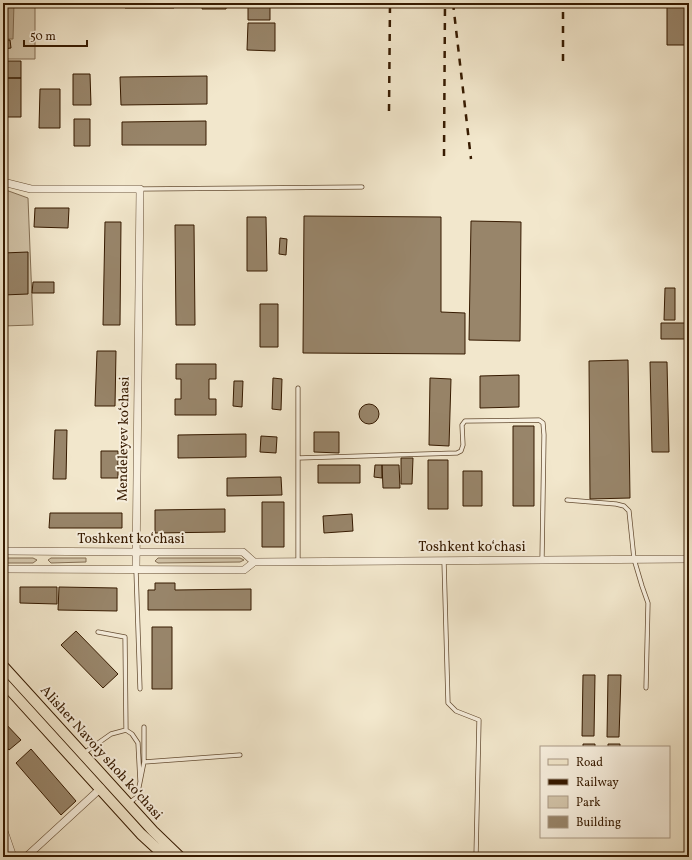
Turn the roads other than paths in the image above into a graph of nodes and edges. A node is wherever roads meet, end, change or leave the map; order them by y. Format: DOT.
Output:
graph roads {
  1 [pos="3,182"];
  2 [pos="362,187"];
  3 [pos="140,189"];
  4 [pos="298,388"];
  5 [pos="298,458"];
  6 [pos="567,500"];
  7 [pos="3,552"];
  8 [pos="136,552"];
  9 [pos="634,559"];
  10 [pos="689,559"];
  11 [pos="444,560"];
  12 [pos="542,560"];
  13 [pos="254,562"];
  14 [pos="298,562"];
  15 [pos="3,569"];
  16 [pos="136,570"];
  17 [pos="98,632"];
  18 [pos="3,666"];
  19 [pos="3,682"];
  20 [pos="646,688"];
  21 [pos="140,689"];
  22 [pos="144,727"];
  23 [pos="126,730"];
  24 [pos="83,754"];
  25 [pos="240,755"];
  26 [pos="144,762"];
  27 [pos="140,781"];
  28 [pos="101,788"];
  29 [pos="128,803"];
  30 [pos="3,828"];
  31 [pos="28,856"];
  32 [pos="13,857"];
  33 [pos="166,857"];
  34 [pos="180,857"];
  35 [pos="476,857"];
  1 -- 3 [label="street"];
  2 -- 3 [label="lane"];
  3 -- 8 [label="street, Mendeleyev ko‘chasi"];
  4 -- 5 [label="lane"];
  5 -- 12 [label="lane"];
  5 -- 14 [label="lane"];
  6 -- 9 [label="lane"];
  7 -- 8 [label="street, Toshkent ko‘chasi"];
  8 -- 13 [label="street, Toshkent ko‘chasi"];
  8 -- 16 [label="street, Mendeleyev ko‘chasi"];
  9 -- 10 [label="street, Toshkent ko‘chasi"];
  9 -- 12 [label="street, Toshkent ko‘chasi"];
  9 -- 20 [label="lane"];
  11 -- 12 [label="street, Toshkent ko‘chasi"];
  11 -- 14 [label="street, Toshkent ko‘chasi"];
  11 -- 35 [label="lane"];
  13 -- 14 [label="street, Toshkent ko‘chasi"];
  13 -- 16 [label="street, Toshkent ko‘chasi"];
  15 -- 16 [label="street, Toshkent ko‘chasi"];
  16 -- 21 [label="lane, Mendeleyev ko‘chasi"];
  17 -- 23 [label="lane"];
  18 -- 24 [label="main road, Alisher Navoiy shoh koʻchasi"];
  19 -- 28 [label="main road, Alisher Navoiy shoh koʻchasi"];
  22 -- 26 [label="lane"];
  23 -- 24 [label="lane"];
  23 -- 27 [label="lane"];
  24 -- 29 [label="main road, Alisher Navoiy shoh koʻchasi"];
  25 -- 26 [label="lane"];
  26 -- 27 [label="lane"];
  27 -- 29 [label="lane"];
  28 -- 31 [label="street"];
  28 -- 33 [label="main road, Alisher Navoiy shoh koʻchasi"];
  29 -- 34 [label="main road, Alisher Navoiy shoh koʻchasi"];
  30 -- 32 [label="street"];
}
